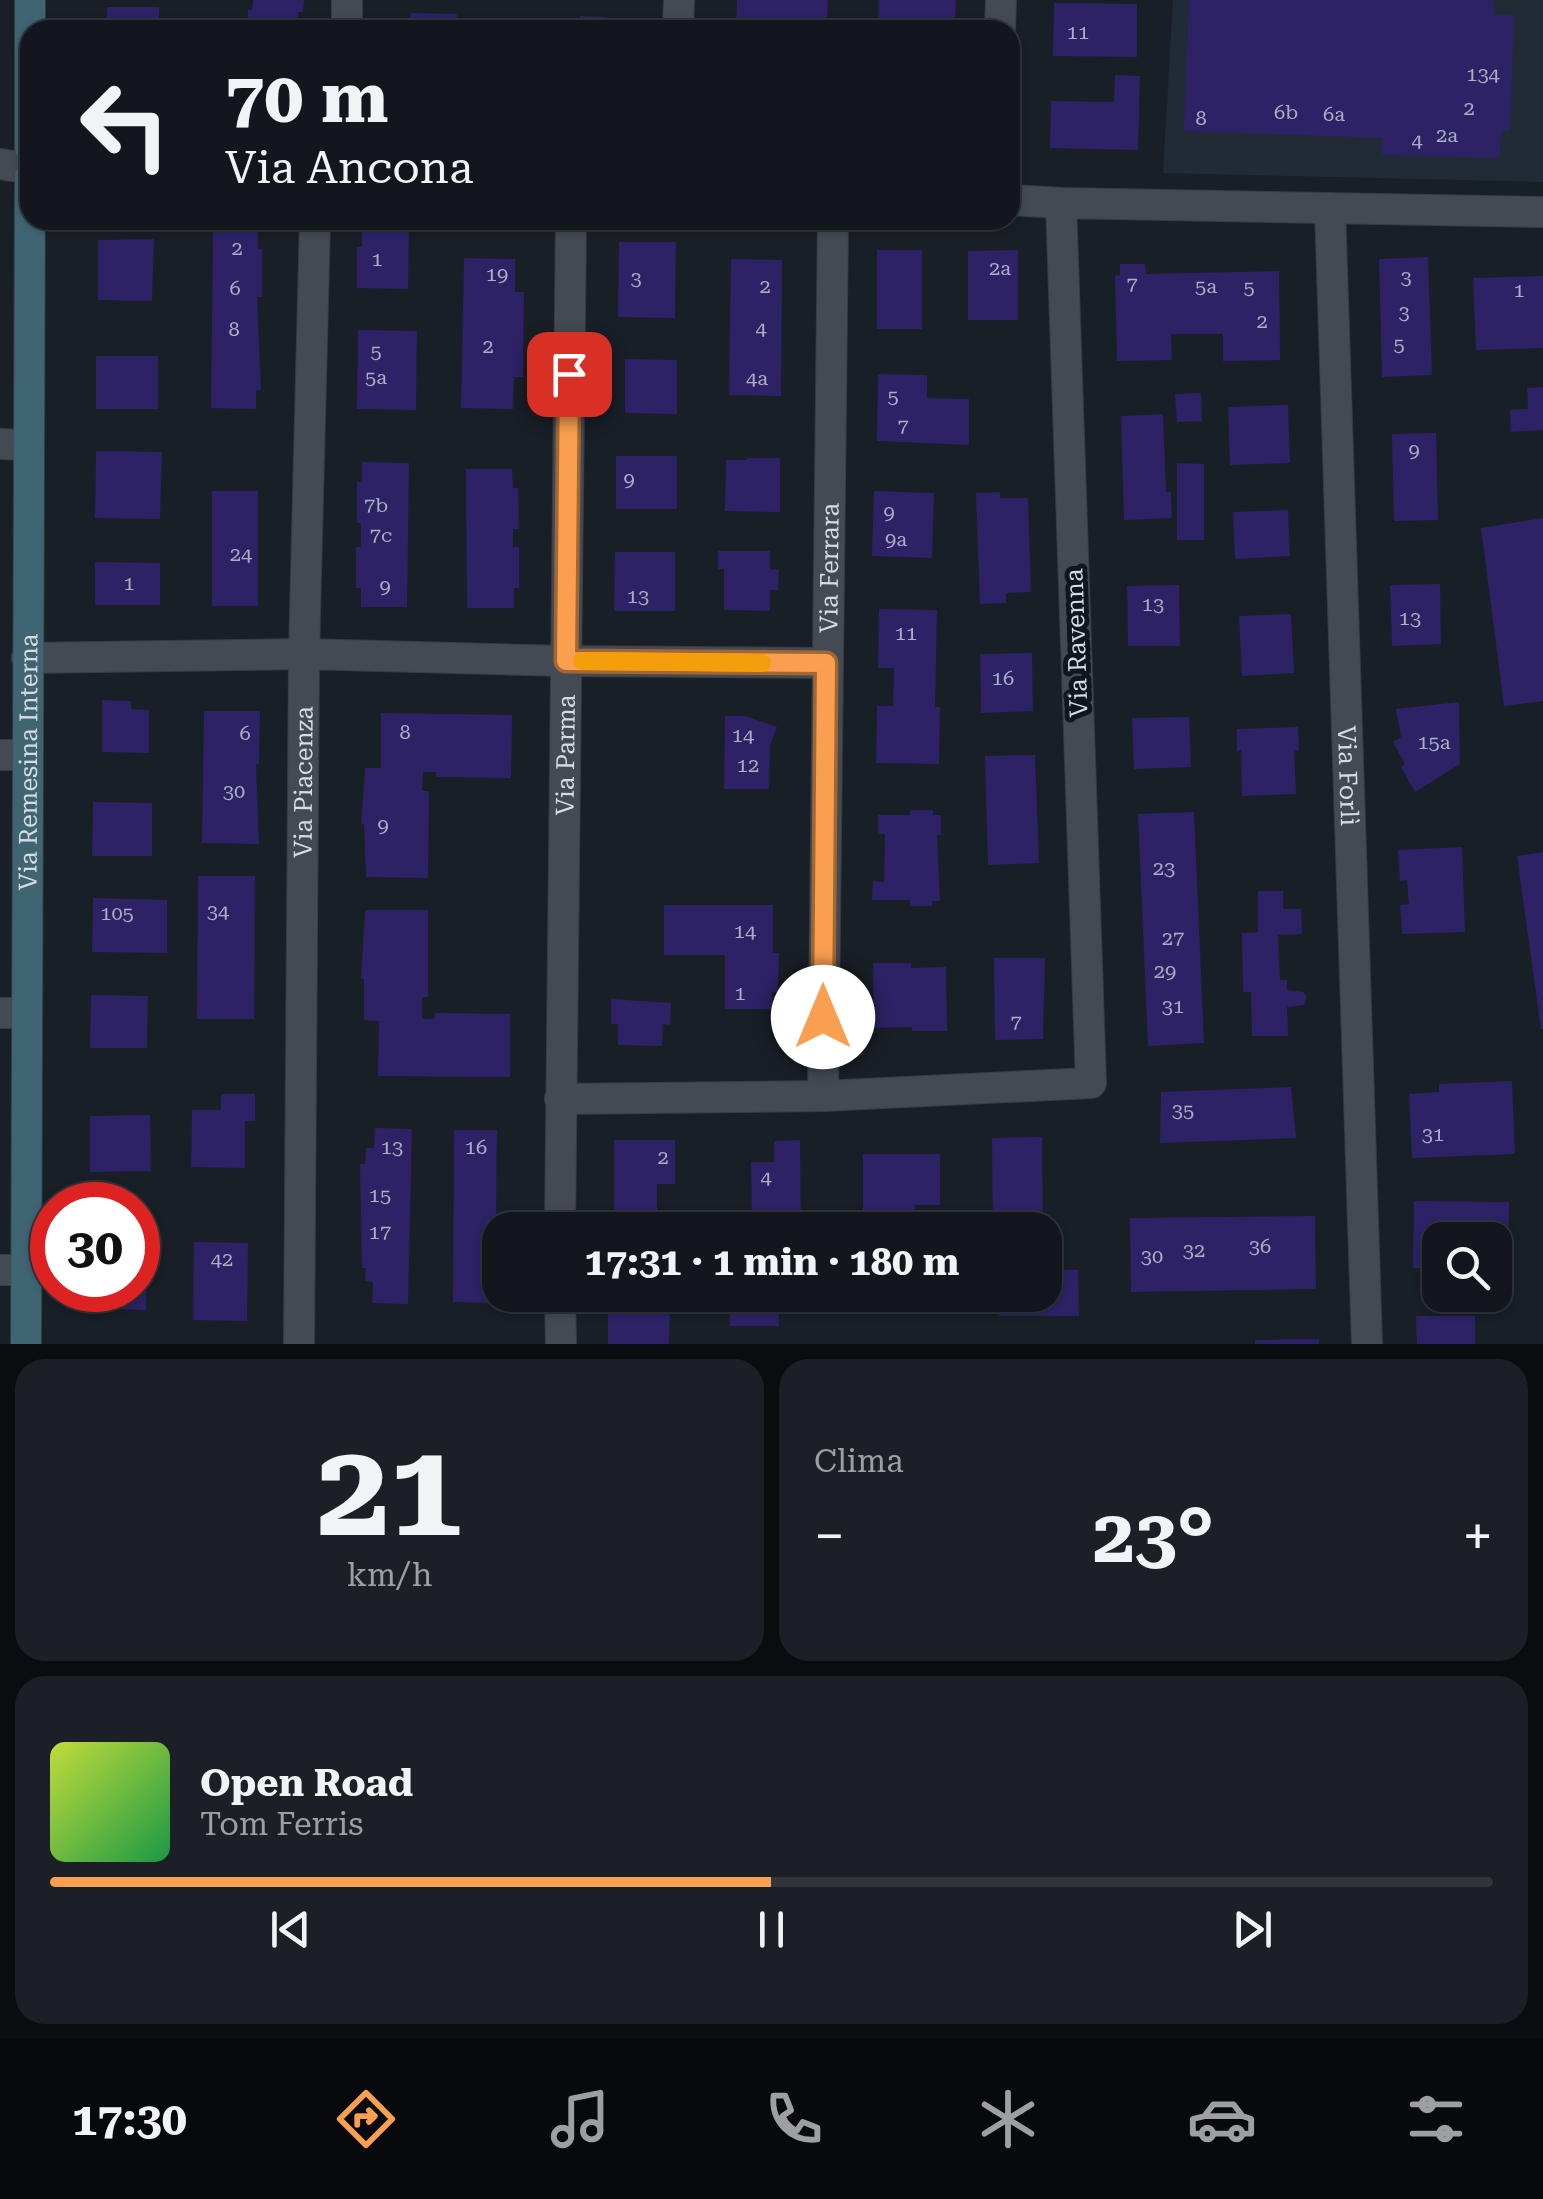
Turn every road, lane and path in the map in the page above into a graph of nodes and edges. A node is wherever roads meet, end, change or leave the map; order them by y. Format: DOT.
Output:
graph roads {
  1 [pos="1020,201"];
  2 [pos="1061,204"];
  3 [pos="1330,208"];
  4 [pos="1543,212"];
  5 [pos="27,230"];
  6 [pos="315,230"];
  7 [pos="570,230"];
  8 [pos="832,230"];
  9 [pos="14,444"];
  10 [pos="304,654"];
  11 [pos="27,658"];
  12 [pos="566,661"];
  13 [pos="826,663"];
  14 [pos="14,755"];
  15 [pos="14,1013"];
  16 [pos="822,1096"];
  17 [pos="560,1099"];
  18 [pos="560,1212"];
  19 [pos="13,1270"];
  20 [pos="560,1312"];
  21 [pos="26,1344"];
  22 [pos="299,1344"];
  23 [pos="560,1344"];
  24 [pos="1367,1344"];
  1 -- 2 [label="street"];
  2 -- 3 [label="street"];
  2 -- 16 [label="street, Via Ravenna"];
  3 -- 4 [label="street"];
  3 -- 24 [label="street, Via Forlì"];
  5 -- 9 [label="street, Via Remesina Interna"];
  6 -- 10 [label="street, Via Piacenza"];
  7 -- 12 [label="street, Via Parma"];
  8 -- 13 [label="street, Via Ferrara"];
  9 -- 11 [label="street, Via Remesina Interna"];
  10 -- 11 [label="street"];
  10 -- 12 [label="street"];
  10 -- 22 [label="street, Via Piacenza"];
  11 -- 14 [label="street, Via Remesina Interna"];
  12 -- 13 [label="street"];
  12 -- 17 [label="street, Via Parma"];
  13 -- 16 [label="street, Via Ferrara"];
  14 -- 15 [label="street, Via Remesina Interna"];
  15 -- 19 [label="street, Via Remesina Interna"];
  16 -- 17 [label="street"];
  17 -- 18 [label="street, Via Parma"];
  19 -- 21 [label="street, Via Remesina Interna"];
  20 -- 23 [label="street"];
}
